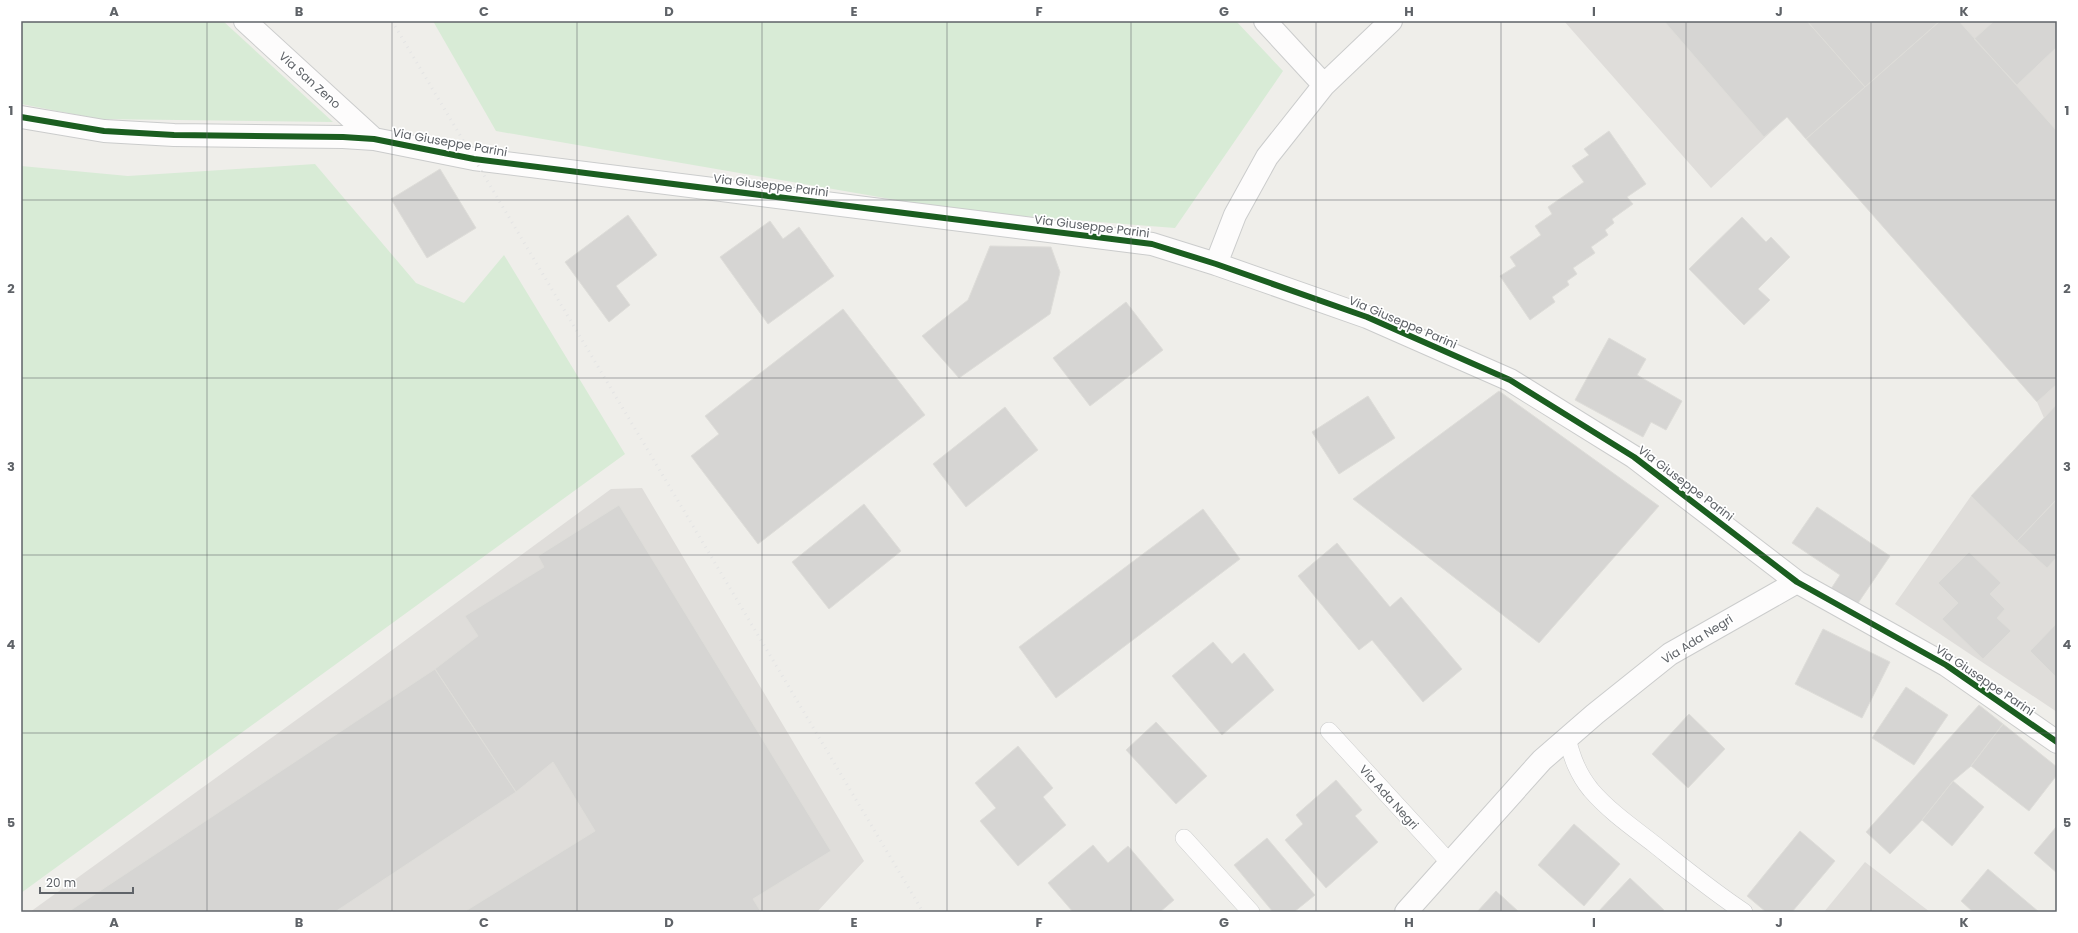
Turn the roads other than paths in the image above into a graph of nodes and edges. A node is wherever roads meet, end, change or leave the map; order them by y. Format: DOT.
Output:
graph roads {
  1 [pos="245,21"];
  2 [pos="1265,21"];
  3 [pos="1391,21"];
  4 [pos="1324,85"];
  5 [pos="21,117"];
  6 [pos="374,139"];
  7 [pos="1216,264"];
  8 [pos="1797,582"];
  9 [pos="1329,731"];
  10 [pos="1567,738"];
  11 [pos="2057,742"];
  12 [pos="1184,838"];
  13 [pos="1450,863"];
  14 [pos="1251,912"];
  15 [pos="1406,912"];
  16 [pos="1744,912"];
  1 -- 6 [label="street, Via San Zeno"];
  2 -- 4 [label="street"];
  3 -- 4 [label="street"];
  4 -- 7 [label="street"];
  5 -- 6 [label="street, Via Giuseppe Parini"];
  6 -- 7 [label="street, Via Giuseppe Parini"];
  7 -- 8 [label="street, Via Giuseppe Parini"];
  8 -- 10 [label="street, Via Ada Negri"];
  8 -- 11 [label="street, Via Giuseppe Parini"];
  9 -- 13 [label="lane, Via Ada Negri"];
  10 -- 13 [label="street, Via Ada Negri"];
  10 -- 16 [label="lane"];
  12 -- 14 [label="lane"];
  13 -- 15 [label="street, Via Ada Negri"];
}
